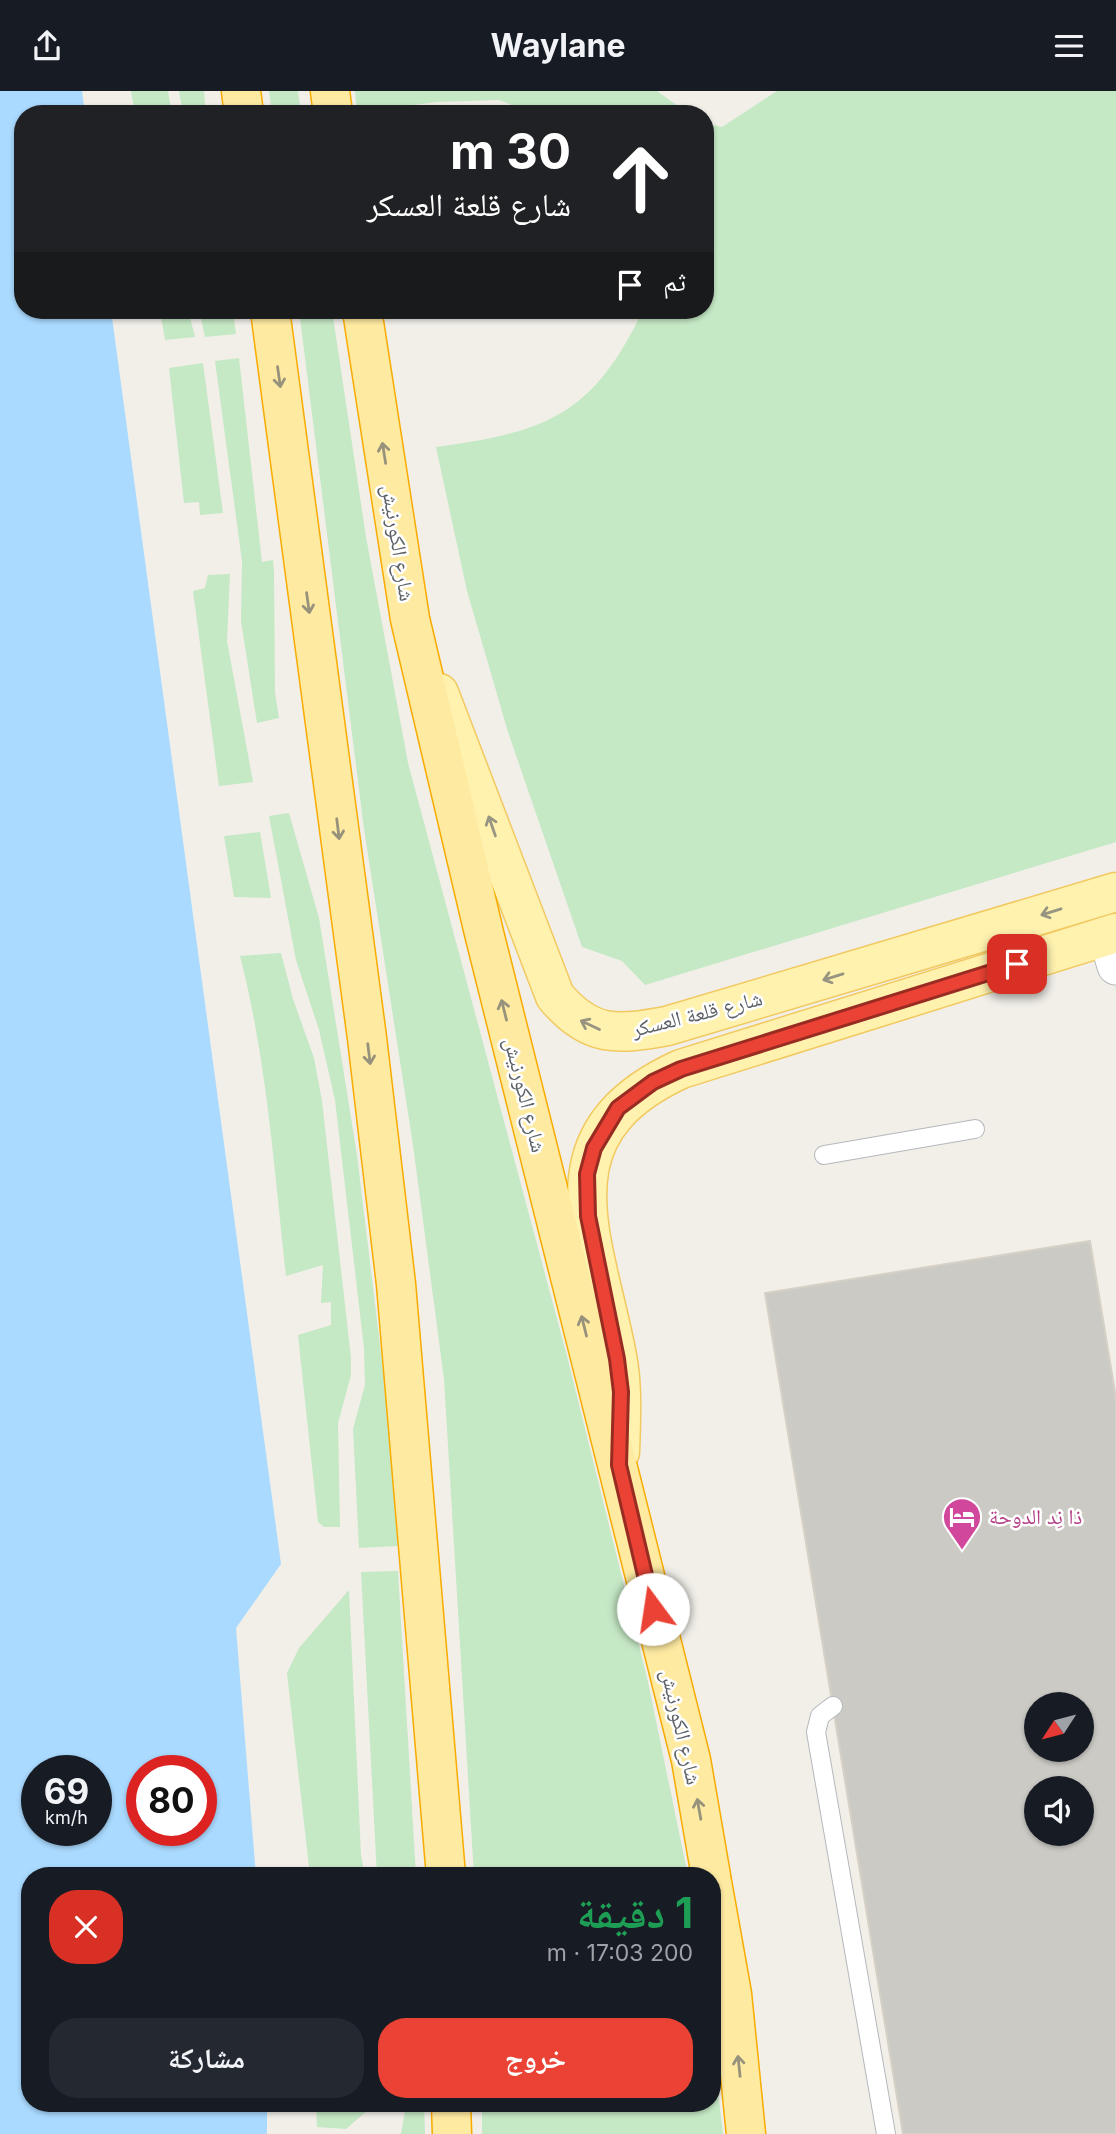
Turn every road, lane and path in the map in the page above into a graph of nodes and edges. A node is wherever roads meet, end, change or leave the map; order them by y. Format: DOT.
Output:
graph roads {
  1 [pos="271,319"];
  2 [pos="363,319"];
  3 [pos="410,619"];
  4 [pos="1114,921"];
  5 [pos="975,1129"];
  6 [pos="824,1155"];
  7 [pos="619,1465"];
  8 [pos="833,1706"];
  9 [pos="445,1867"];
  10 [pos="709,1867"];
  11 [pos="721,1932"];
  12 [pos="451,2112"];
  13 [pos="452,2134"];
  14 [pos="746,2134"];
  15 [pos="887,2134"];
  1 -- 9 [label="highway, one-way"];
  3 -- 2 [label="highway, شارع الكورنيش, one-way"];
  4 -- 3 [label="main road, شارع قلعة العسكر, one-way"];
  7 -- 3 [label="highway, شارع الكورنيش, one-way"];
  4 -- 7 [label="main road, شارع قلعة العسكر"];
  5 -- 6 [label="lane"];
  10 -- 7 [label="highway, شارع الكورنيش, one-way"];
  8 -- 15 [label="lane"];
  14 -- 11 [label="highway, one-way"];
  12 -- 13 [label="highway"];
}
